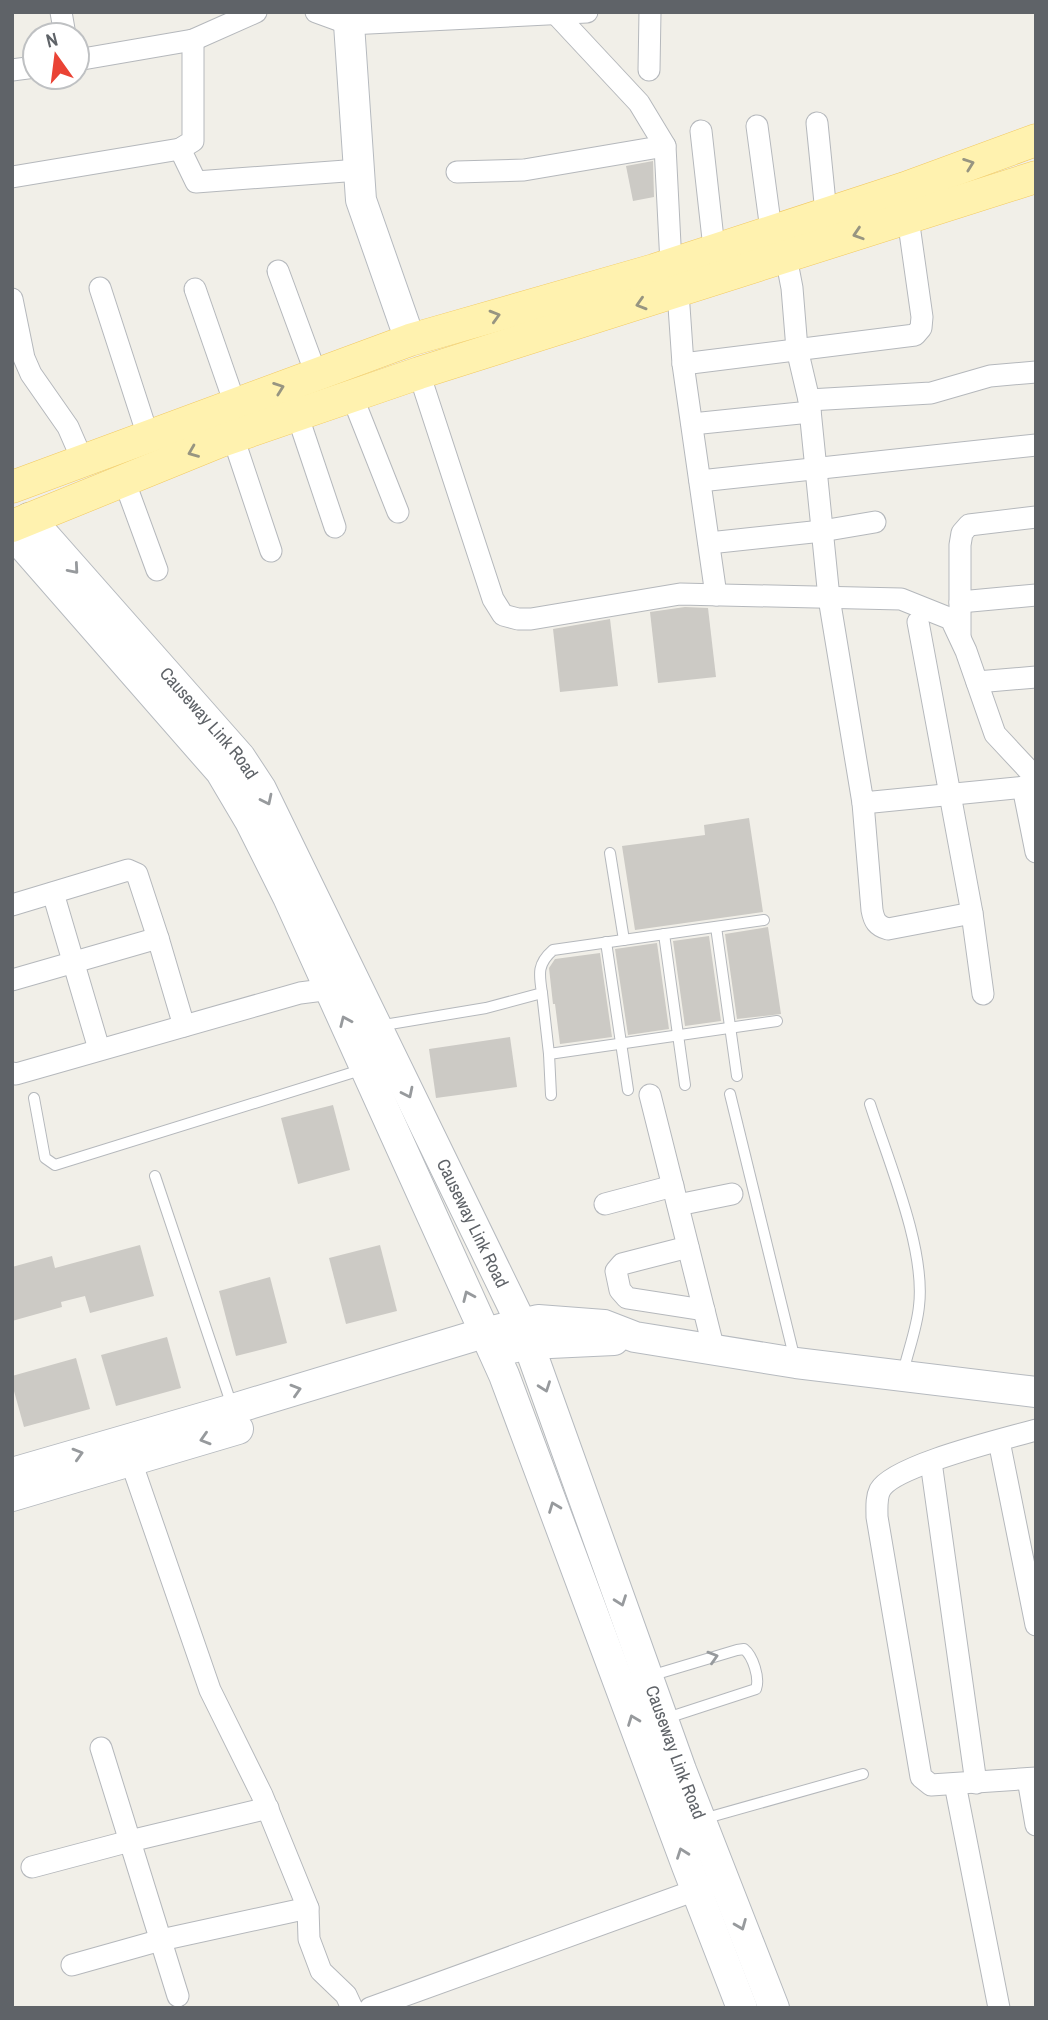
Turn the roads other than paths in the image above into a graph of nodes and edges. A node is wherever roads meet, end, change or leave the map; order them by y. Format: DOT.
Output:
graph roads {
  1 [pos="256,12"];
  2 [pos="316,12"];
  3 [pos="587,12"];
  4 [pos="650,12"];
  5 [pos="556,14"];
  6 [pos="348,18"];
  7 [pos="193,40"];
  8 [pos="91,58"];
  9 [pos="649,70"];
  10 [pos="817,123"];
  11 [pos="757,126"];
  12 [pos="701,131"];
  13 [pos="1036,140"];
  14 [pos="664,146"];
  15 [pos="180,149"];
  16 [pos="359,170"];
  17 [pos="457,172"];
  18 [pos="12,177"];
  19 [pos="1036,177"];
  20 [pos="826,213"];
  21 [pos="908,218"];
  22 [pos="779,244"];
  23 [pos="714,248"];
  24 [pos="278,271"];
  25 [pos="674,278"];
  26 [pos="100,288"];
  27 [pos="195,289"];
  28 [pos="12,299"];
  29 [pos="410,340"];
  30 [pos="797,348"];
  31 [pos="683,364"];
  32 [pos="1036,372"];
  33 [pos="419,373"];
  34 [pos="316,374"];
  35 [pos="352,396"];
  36 [pos="235,404"];
  37 [pos="809,406"];
  38 [pos="297,414"];
  39 [pos="692,424"];
  40 [pos="148,436"];
  41 [pos="233,437"];
  42 [pos="1036,445"];
  43 [pos="82,459"];
  44 [pos="816,469"];
  45 [pos="124,480"];
  46 [pos="700,481"];
  47 [pos="12,486"];
  48 [pos="398,512"];
  49 [pos="1036,517"];
  50 [pos="875,522"];
  51 [pos="18,526"];
  52 [pos="335,527"];
  53 [pos="822,531"];
  54 [pos="709,542"];
  55 [pos="271,551"];
  56 [pos="157,570"];
  57 [pos="716,594"];
  58 [pos="1036,595"];
  59 [pos="829,597"];
  60 [pos="960,602"];
  61 [pos="918,622"];
  62 [pos="960,639"];
  63 [pos="1036,677"];
  64 [pos="977,682"];
  65 [pos="1026,756"];
  66 [pos="1032,783"];
  67 [pos="951,794"];
  68 [pos="863,803"];
  69 [pos="1036,852"];
  70 [pos="610,853"];
  71 [pos="53,894"];
  72 [pos="12,905"];
  73 [pos="972,913"];
  74 [pos="764,920"];
  75 [pos="716,926"];
  76 [pos="664,934"];
  77 [pos="158,938"];
  78 [pos="624,940"];
  79 [pos="606,942"];
  80 [pos="74,963"];
  81 [pos="12,980"];
  82 [pos="331,989"];
  83 [pos="542,993"];
  84 [pos="983,994"];
  85 [pos="777,1021"];
  86 [pos="184,1026"];
  87 [pos="376,1027"];
  88 [pos="730,1028"];
  89 [pos="678,1035"];
  90 [pos="622,1043"];
  91 [pos="99,1049"];
  92 [pos="550,1054"];
  93 [pos="366,1069"];
  94 [pos="12,1073"];
  95 [pos="737,1076"];
  96 [pos="685,1085"];
  97 [pos="628,1090"];
  98 [pos="730,1094"];
  99 [pos="551,1095"];
  100 [pos="650,1095"];
  101 [pos="34,1098"];
  102 [pos="870,1104"];
  103 [pos="155,1176"];
  104 [pos="732,1194"];
  105 [pos="675,1196"];
  106 [pos="605,1204"];
  107 [pos="688,1247"];
  108 [pos="704,1310"];
  109 [pos="525,1334"];
  110 [pos="488,1343"];
  111 [pos="714,1350"];
  112 [pos="796,1363"];
  113 [pos="902,1376"];
  114 [pos="1036,1392"];
  115 [pos="237,1419"];
  116 [pos="1036,1430"];
  117 [pos="999,1441"];
  118 [pos="128,1451"];
  119 [pos="931,1462"];
  120 [pos="12,1473"];
  121 [pos="12,1496"];
  122 [pos="1036,1625"];
  123 [pos="648,1676"];
  124 [pos="663,1719"];
  125 [pos="101,1748"];
  126 [pos="863,1774"];
  127 [pos="1032,1779"];
  128 [pos="976,1783"];
  129 [pos="955,1784"];
  130 [pos="268,1808"];
  131 [pos="700,1820"];
  132 [pos="1036,1825"];
  133 [pos="130,1840"];
  134 [pos="32,1867"];
  135 [pos="710,1885"];
  136 [pos="308,1908"];
  137 [pos="161,1940"];
  138 [pos="72,1965"];
  139 [pos="178,1996"];
  140 [pos="352,2008"];
  141 [pos="370,2008"];
  142 [pos="743,2008"];
  143 [pos="774,2008"];
  144 [pos="999,2008"];
  1 -- 7 [label="street"];
  2 -- 6 [label="street"];
  3 -- 5 [label="street"];
  4 -- 9 [label="street"];
  5 -- 6 [label="street"];
  5 -- 14 [label="street"];
  6 -- 16 [label="main road"];
  7 -- 8 [label="street"];
  7 -- 15 [label="street"];
  10 -- 20 [label="street"];
  11 -- 22 [label="street"];
  12 -- 23 [label="street"];
  20 -- 13 [label="main road, one-way"];
  14 -- 17 [label="street"];
  14 -- 25 [label="street"];
  15 -- 16 [label="street"];
  15 -- 18 [label="street"];
  16 -- 29 [label="main road"];
  19 -- 21 [label="main road"];
  20 -- 22 [label="main road"];
  21 -- 22 [label="main road, one-way"];
  21 -- 30 [label="street"];
  22 -- 23 [label="main road"];
  22 -- 25 [label="main road"];
  22 -- 30 [label="street"];
  23 -- 25 [label="main road"];
  24 -- 34 [label="street"];
  29 -- 25 [label="main road, one-way"];
  25 -- 31 [label="street"];
  25 -- 33 [label="main road, one-way"];
  26 -- 40 [label="street"];
  27 -- 36 [label="street"];
  28 -- 43 [label="street"];
  29 -- 34 [label="main road"];
  30 -- 31 [label="street"];
  30 -- 37 [label="street"];
  31 -- 39 [label="street"];
  32 -- 37 [label="street"];
  33 -- 35 [label="main road"];
  33 -- 57 [label="street"];
  36 -- 34 [label="main road, one-way"];
  35 -- 38 [label="main road"];
  35 -- 48 [label="street"];
  36 -- 40 [label="main road"];
  37 -- 39 [label="street"];
  37 -- 44 [label="street"];
  38 -- 41 [label="main road"];
  38 -- 52 [label="street"];
  39 -- 46 [label="street"];
  40 -- 43 [label="main road"];
  41 -- 45 [label="main road, one-way"];
  41 -- 55 [label="street"];
  42 -- 44 [label="street"];
  43 -- 47 [label="main road"];
  44 -- 46 [label="street"];
  44 -- 53 [label="street"];
  45 -- 51 [label="main road"];
  45 -- 56 [label="street"];
  46 -- 54 [label="street"];
  49 -- 60 [label="street"];
  50 -- 53 [label="street"];
  51 -- 82 [label="main road, Causeway Link Road"];
  51 -- 87 [label="main road, Causeway Link Road, one-way"];
  53 -- 54 [label="street"];
  53 -- 59 [label="street"];
  54 -- 57 [label="street"];
  57 -- 59 [label="street"];
  58 -- 60 [label="street"];
  59 -- 62 [label="street"];
  59 -- 68 [label="street"];
  60 -- 62 [label="street"];
  61 -- 67 [label="street"];
  62 -- 64 [label="street"];
  63 -- 64 [label="street"];
  64 -- 65 [label="street"];
  65 -- 66 [label="street"];
  66 -- 67 [label="street"];
  66 -- 69 [label="street"];
  67 -- 68 [label="street"];
  67 -- 73 [label="street"];
  68 -- 73 [label="street"];
  70 -- 78 [label="lane"];
  71 -- 72 [label="street"];
  71 -- 77 [label="street"];
  71 -- 80 [label="street"];
  73 -- 84 [label="street"];
  74 -- 75 [label="lane"];
  75 -- 76 [label="lane"];
  75 -- 88 [label="lane"];
  76 -- 78 [label="lane"];
  76 -- 89 [label="lane"];
  77 -- 80 [label="street"];
  77 -- 86 [label="street"];
  78 -- 79 [label="lane"];
  79 -- 83 [label="lane"];
  79 -- 90 [label="lane"];
  80 -- 81 [label="street"];
  80 -- 91 [label="street"];
  82 -- 86 [label="street"];
  93 -- 82 [label="main road, Causeway Link Road, one-way"];
  83 -- 87 [label="lane"];
  83 -- 92 [label="lane"];
  85 -- 88 [label="lane"];
  86 -- 91 [label="street"];
  87 -- 109 [label="main road, Causeway Link Road, one-way"];
  88 -- 89 [label="lane"];
  88 -- 95 [label="lane"];
  89 -- 90 [label="lane"];
  89 -- 96 [label="lane"];
  90 -- 92 [label="lane"];
  90 -- 97 [label="lane"];
  91 -- 94 [label="street"];
  92 -- 99 [label="lane"];
  93 -- 101 [label="lane"];
  110 -- 93 [label="main road, Causeway Link Road, one-way"];
  98 -- 112 [label="lane"];
  100 -- 105 [label="street"];
  102 -- 113 [label="lane"];
  103 -- 115 [label="lane"];
  104 -- 105 [label="street"];
  105 -- 106 [label="street"];
  105 -- 107 [label="street"];
  107 -- 108 [label="street"];
  107 -- 108 [label="street"];
  108 -- 111 [label="street"];
  109 -- 110 [label="main road"];
  109 -- 111 [label="main road"];
  109 -- 123 [label="main road, Causeway Link Road, one-way"];
  110 -- 115 [label="main road"];
  135 -- 110 [label="main road, Causeway Link Road, one-way"];
  111 -- 112 [label="main road"];
  112 -- 113 [label="main road"];
  113 -- 114 [label="main road"];
  115 -- 118 [label="main road"];
  116 -- 117 [label="street"];
  117 -- 119 [label="street"];
  117 -- 122 [label="street"];
  120 -- 118 [label="main road, one-way"];
  118 -- 121 [label="main road"];
  118 -- 130 [label="street"];
  119 -- 128 [label="street"];
  119 -- 129 [label="street"];
  123 -- 124 [label="main road, Causeway Link Road"];
  123 -- 124 [label="lane, one-way"];
  124 -- 131 [label="main road, Causeway Link Road"];
  125 -- 133 [label="street"];
  126 -- 131 [label="lane"];
  127 -- 128 [label="street"];
  127 -- 132 [label="street"];
  128 -- 129 [label="street"];
  129 -- 144 [label="street"];
  130 -- 133 [label="street"];
  130 -- 136 [label="street"];
  131 -- 135 [label="main road, Causeway Link Road"];
  133 -- 134 [label="street"];
  133 -- 137 [label="street"];
  135 -- 141 [label="street"];
  135 -- 142 [label="main road"];
  135 -- 143 [label="main road, Causeway Link Road, one-way"];
  136 -- 137 [label="street"];
  136 -- 140 [label="street"];
  137 -- 138 [label="street"];
  137 -- 139 [label="street"];
}
